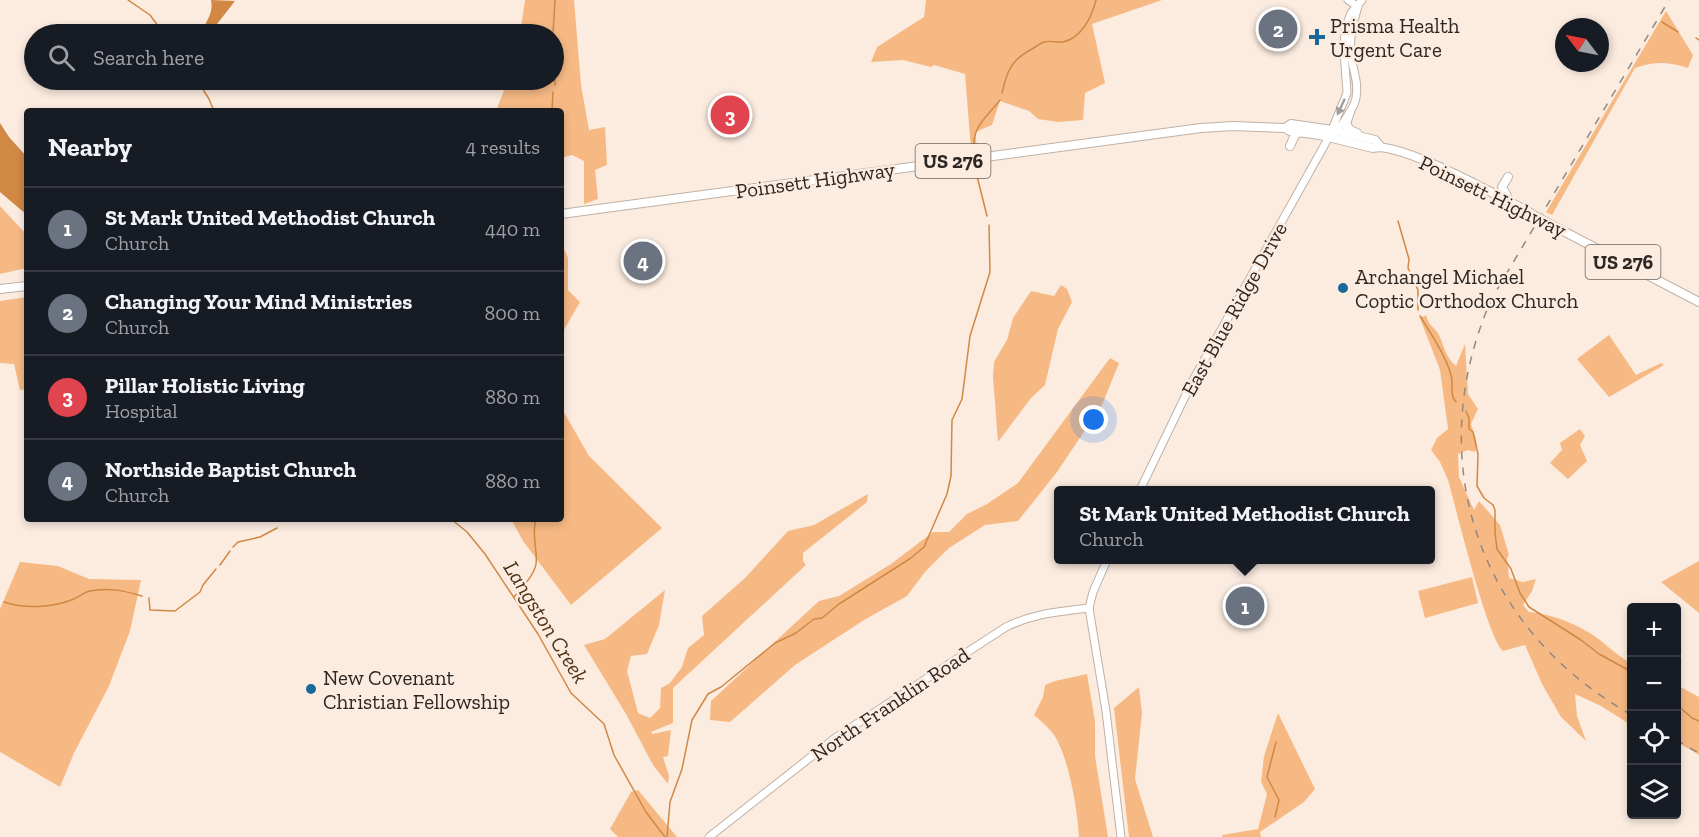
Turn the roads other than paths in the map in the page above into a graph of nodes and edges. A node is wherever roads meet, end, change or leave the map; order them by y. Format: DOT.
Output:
graph roads {
  1 [pos="1348,0"];
  2 [pos="1360,3"];
  3 [pos="1350,112"];
  4 [pos="1285,128"];
  5 [pos="1299,132"];
  6 [pos="1330,134"];
  7 [pos="1369,138"];
  8 [pos="1290,146"];
  9 [pos="1380,146"];
  10 [pos="1508,177"];
  11 [pos="1512,203"];
  12 [pos="564,214"];
  13 [pos="24,286"];
  14 [pos="0,289"];
  15 [pos="1699,302"];
  16 [pos="1142,486"];
  17 [pos="1105,564"];
  18 [pos="1089,608"];
  19 [pos="709,837"];
  20 [pos="1121,837"];
  1 -- 2 [label="main road"];
  2 -- 3 [label="main road"];
  2 -- 6 [label="main road, one-way"];
  3 -- 6 [label="main road"];
  3 -- 7 [label="highway"];
  4 -- 5 [label="highway, Poinsett Highway / US 276"];
  4 -- 6 [label="highway, Poinsett Highway / US 276"];
  4 -- 12 [label="highway, Poinsett Highway / US 276"];
  5 -- 6 [label="highway, Poinsett Highway / US 276"];
  5 -- 8 [label="highway"];
  6 -- 7 [label="highway, Poinsett Highway / US 276"];
  6 -- 9 [label="highway, Poinsett Highway / US 276"];
  6 -- 16 [label="main road, East Blue Ridge Drive"];
  7 -- 9 [label="highway, Poinsett Highway / US 276"];
  9 -- 11 [label="highway, Poinsett Highway / US 276"];
  10 -- 11 [label="highway"];
  11 -- 15 [label="highway, Poinsett Highway / US 276, bridge"];
  13 -- 14 [label="highway"];
  17 -- 18 [label="main road"];
  18 -- 19 [label="main road, North Franklin Road"];
  18 -- 20 [label="main road"];
}
